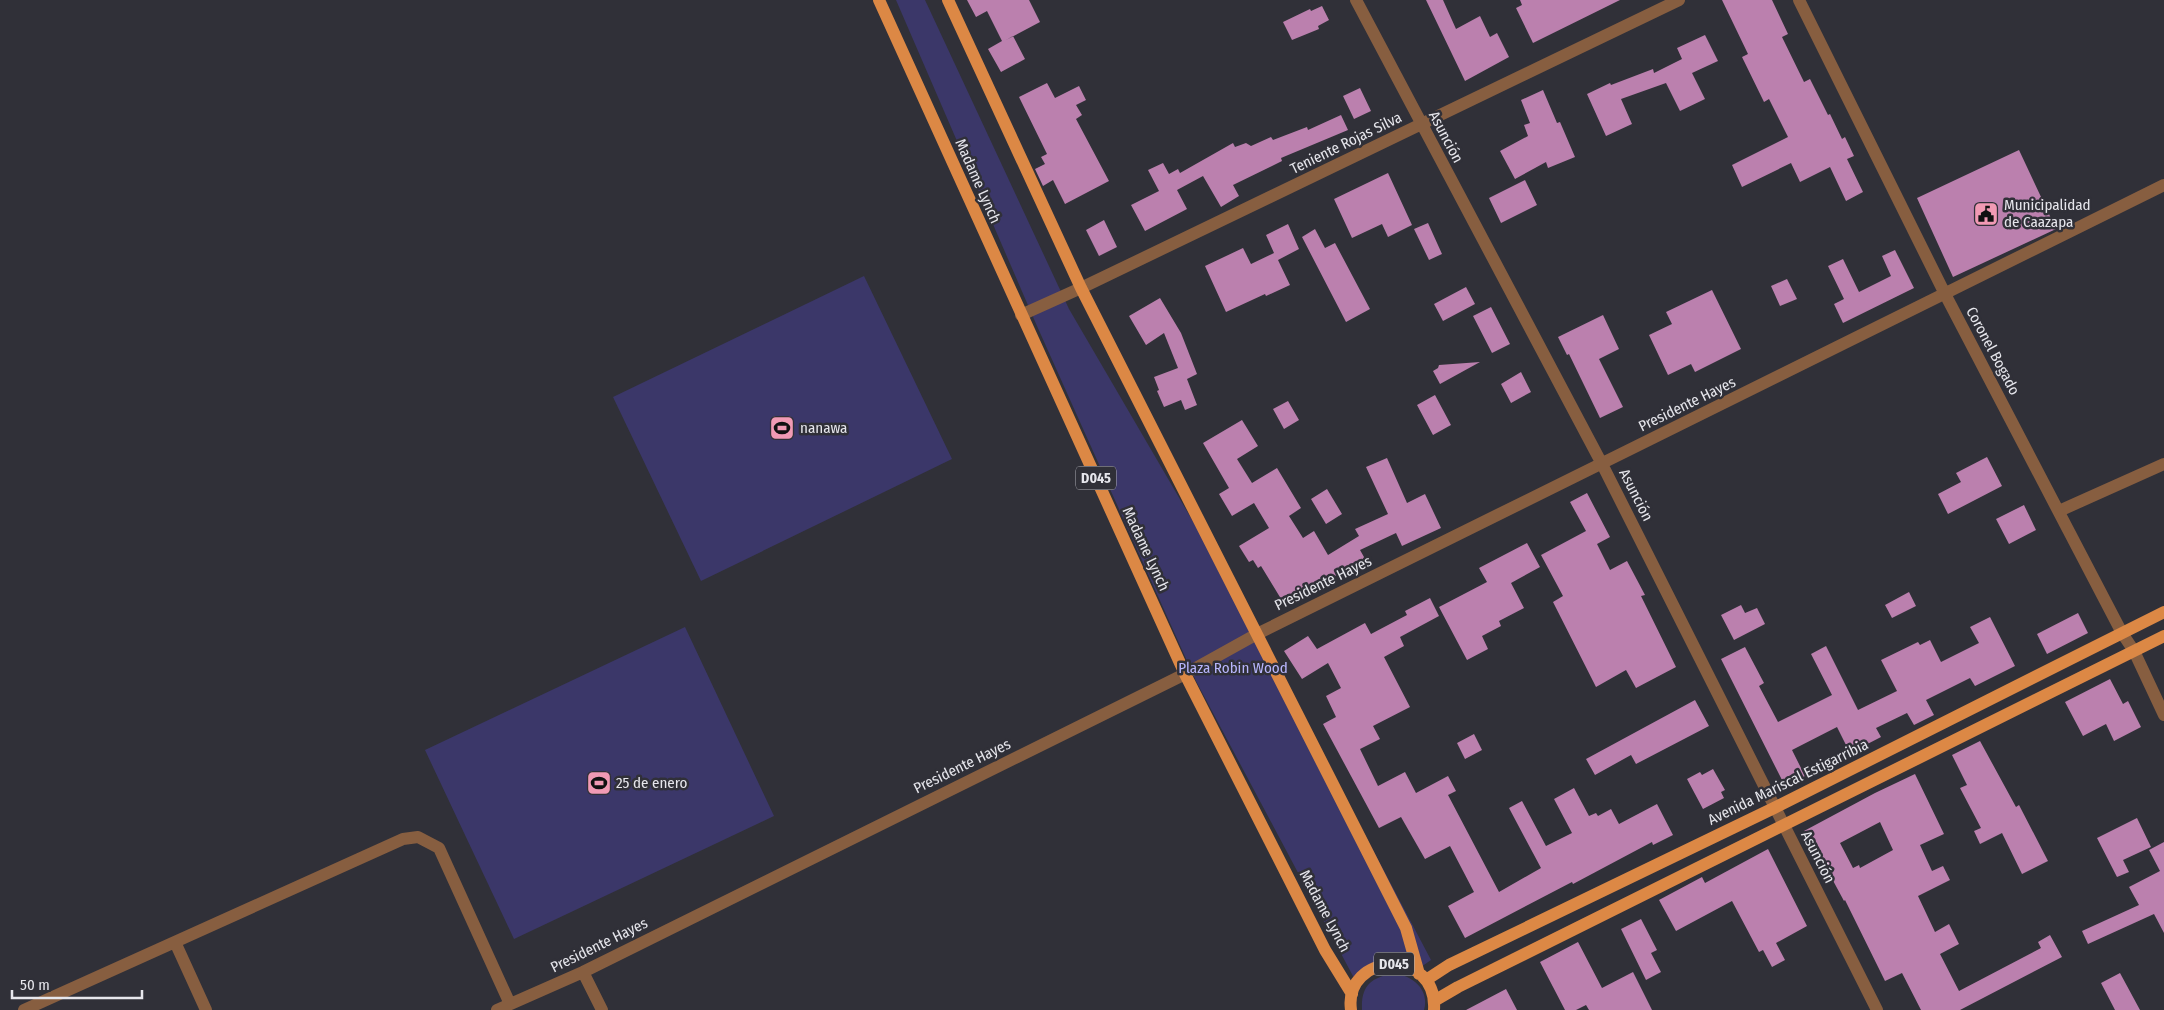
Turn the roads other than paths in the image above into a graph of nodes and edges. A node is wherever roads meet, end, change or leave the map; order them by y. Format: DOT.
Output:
graph roads {
  1 [pos="879,0"];
  2 [pos="948,0"];
  3 [pos="1356,0"];
  4 [pos="1679,0"];
  5 [pos="1799,0"];
  6 [pos="1421,125"];
  7 [pos="2164,185"];
  8 [pos="1082,288"];
  9 [pos="1945,294"];
  10 [pos="1021,315"];
  11 [pos="1602,464"];
  12 [pos="2164,464"];
  13 [pos="2058,512"];
  14 [pos="2164,612"];
  15 [pos="2122,633"];
  16 [pos="1257,634"];
  17 [pos="2164,636"];
  18 [pos="2134,651"];
  19 [pos="1185,674"];
  20 [pos="2164,715"];
  21 [pos="1774,808"];
  22 [pos="1783,824"];
  23 [pos="175,942"];
  24 [pos="583,972"];
  25 [pos="1423,977"];
  26 [pos="510,1004"];
  27 [pos="1349,1005"];
  28 [pos="1434,1005"];
  29 [pos="24,1010"];
  30 [pos="206,1010"];
  31 [pos="497,1010"];
  32 [pos="602,1010"];
  33 [pos="1877,1010"];
  1 -- 10 [label="main road, Madame Lynch / D045"];
  2 -- 8 [label="main road"];
  3 -- 6 [label="street, Asunción"];
  4 -- 6 [label="street, Teniente Rojas Silva"];
  5 -- 9 [label="street, Coronel Bogado"];
  6 -- 8 [label="street, Teniente Rojas Silva"];
  6 -- 11 [label="street, Asunción"];
  7 -- 9 [label="street, Presidente Hayes"];
  8 -- 10 [label="street, Teniente Rojas Silva"];
  8 -- 16 [label="main road"];
  9 -- 11 [label="street, Presidente Hayes"];
  9 -- 13 [label="street, Coronel Bogado"];
  10 -- 19 [label="main road, Madame Lynch / D045"];
  11 -- 16 [label="street, Presidente Hayes"];
  11 -- 21 [label="street, Asunción"];
  12 -- 13 [label="street"];
  13 -- 15 [label="street, Coronel Bogado"];
  14 -- 15 [label="main road, Avenida Mariscal Estigarribia"];
  15 -- 18 [label="street, Coronel Bogado"];
  15 -- 21 [label="main road, Avenida Mariscal Estigarribia"];
  16 -- 19 [label="street, Presidente Hayes"];
  16 -- 25 [label="main road"];
  17 -- 18 [label="main road"];
  18 -- 20 [label="street, Coronel Bogado"];
  18 -- 22 [label="main road"];
  19 -- 24 [label="street, Presidente Hayes"];
  19 -- 27 [label="main road, Madame Lynch / D045"];
  21 -- 22 [label="street, Asunción"];
  21 -- 25 [label="main road, Avenida Mariscal Estigarribia"];
  22 -- 28 [label="main road"];
  22 -- 33 [label="street, Asunción"];
  23 -- 26 [label="street"];
  23 -- 29 [label="street"];
  23 -- 30 [label="street"];
  24 -- 26 [label="street, Presidente Hayes"];
  24 -- 32 [label="street"];
  25 -- 27 [label="main road, D045"];
  25 -- 28 [label="main road, D045"];
  26 -- 31 [label="street, Presidente Hayes"];
}
